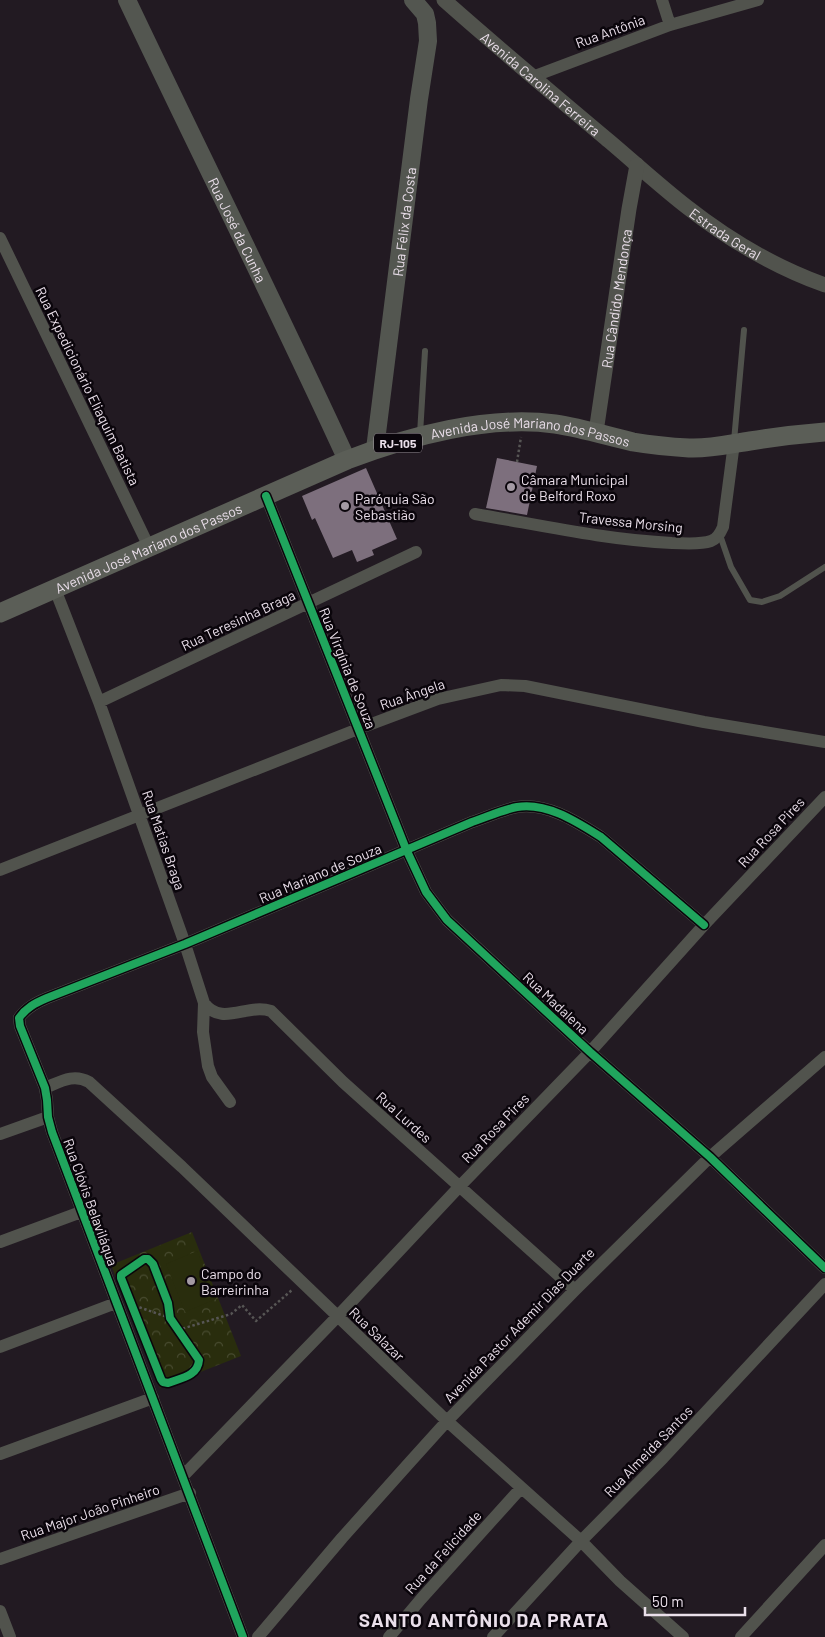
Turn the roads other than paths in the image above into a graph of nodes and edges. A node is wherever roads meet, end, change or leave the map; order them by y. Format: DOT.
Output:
graph roads {
  1 [pos="127,0"];
  2 [pos="413,0"];
  3 [pos="444,0"];
  4 [pos="662,0"];
  5 [pos="758,0"];
  6 [pos="670,25"];
  7 [pos="532,77"];
  8 [pos="638,165"];
  9 [pos="0,238"];
  10 [pos="825,285"];
  11 [pos="744,330"];
  12 [pos="425,351"];
  13 [pos="596,432"];
  14 [pos="825,432"];
  15 [pos="419,437"];
  16 [pos="734,443"];
  17 [pos="376,449"];
  18 [pos="347,460"];
  19 [pos="266,496"];
  20 [pos="475,514"];
  21 [pos="720,534"];
  22 [pos="150,547"];
  23 [pos="416,552"];
  24 [pos="825,567"];
  25 [pos="56,589"];
  26 [pos="309,603"];
  27 [pos="0,613"];
  28 [pos="99,702"];
  29 [pos="358,728"];
  30 [pos="825,742"];
  31 [pos="825,798"];
  32 [pos="139,816"];
  33 [pos="406,850"];
  34 [pos="0,870"];
  35 [pos="704,924"];
  36 [pos="185,944"];
  37 [pos="204,1003"];
  38 [pos="20,1026"];
  39 [pos="590,1052"];
  40 [pos="825,1057"];
  41 [pos="44,1088"];
  42 [pos="230,1102"];
  43 [pos="48,1117"];
  44 [pos="0,1134"];
  45 [pos="710,1157"];
  46 [pos="460,1186"];
  47 [pos="81,1212"];
  48 [pos="0,1242"];
  49 [pos="825,1268"];
  50 [pos="825,1284"];
  51 [pos="575,1290"];
  52 [pos="116,1303"];
  53 [pos="337,1317"];
  54 [pos="0,1347"];
  55 [pos="153,1398"];
  56 [pos="447,1421"];
  57 [pos="0,1454"];
  58 [pos="183,1476"];
  59 [pos="521,1488"];
  60 [pos="190,1493"];
  61 [pos="581,1541"];
  62 [pos="825,1545"];
  63 [pos="0,1559"];
  64 [pos="0,1611"];
  65 [pos="5,1630"];
  66 [pos="243,1637"];
  67 [pos="258,1637"];
  68 [pos="389,1637"];
  69 [pos="493,1637"];
  70 [pos="683,1637"];
  71 [pos="741,1637"];
  1 -- 18 [label="main road, Rua José da Cunha"];
  2 -- 17 [label="main road, Rua Félix da Costa"];
  3 -- 7 [label="street, Avenida Carolina Ferreira"];
  4 -- 6 [label="street"];
  5 -- 6 [label="street, Rua Antônia"];
  6 -- 7 [label="street, Rua Antônia"];
  7 -- 8 [label="street, Avenida Carolina Ferreira"];
  8 -- 10 [label="street, Estrada Geral"];
  8 -- 13 [label="street, Rua Cândido Mendonça"];
  9 -- 22 [label="street, Rua Expedicionário Eliaquim Batista"];
  11 -- 16 [label="lane"];
  12 -- 15 [label="lane"];
  13 -- 15 [label="main road, Avenida José Mariano dos Passos / RJ-105"];
  13 -- 16 [label="main road, Avenida José Mariano dos Passos / RJ-105"];
  14 -- 16 [label="main road, Avenida José Mariano dos Passos / RJ-105"];
  15 -- 17 [label="main road, Avenida José Mariano dos Passos / RJ-105"];
  16 -- 21 [label="street"];
  17 -- 18 [label="main road, Avenida José Mariano dos Passos / RJ-105"];
  18 -- 19 [label="main road, Avenida José Mariano dos Passos / RJ-105"];
  19 -- 22 [label="main road, Avenida José Mariano dos Passos / RJ-105"];
  19 -- 26 [label="street, Rua Virgínia de Souza"];
  20 -- 21 [label="street, Travessa Morsing"];
  21 -- 24 [label="lane"];
  22 -- 25 [label="main road, Avenida José Mariano dos Passos / RJ-105"];
  23 -- 26 [label="street, Rua Teresinha Braga"];
  25 -- 27 [label="main road, Avenida José Mariano dos Passos / RJ-105"];
  25 -- 28 [label="street, Rua Matias Braga"];
  26 -- 28 [label="street, Rua Teresinha Braga"];
  26 -- 29 [label="street, Rua Virgínia de Souza"];
  28 -- 32 [label="street, Rua Matias Braga"];
  29 -- 30 [label="street, Rua Ângela"];
  29 -- 32 [label="street, Rua Ângela"];
  29 -- 33 [label="street, Rua Virgínia de Souza"];
  31 -- 35 [label="street, Rua Rosa Pires"];
  32 -- 34 [label="street, Rua Ângela"];
  32 -- 36 [label="street, Rua Matias Braga"];
  33 -- 35 [label="street, Rua Mariano de Souza"];
  33 -- 36 [label="street, Rua Mariano de Souza"];
  33 -- 39 [label="street, Rua Madalena"];
  35 -- 39 [label="street, Rua Rosa Pires"];
  36 -- 37 [label="street, Rua Matias Braga"];
  36 -- 38 [label="street, Rua Mariano de Souza"];
  37 -- 42 [label="street, Rua Matias Braga"];
  37 -- 46 [label="street, Rua Lurdes"];
  38 -- 41 [label="street, Rua Clóvis Belaviláqua"];
  39 -- 45 [label="street, Rua Madalena"];
  39 -- 46 [label="street, Rua Rosa Pires"];
  40 -- 45 [label="street, Avenida Pastor Ademir Dias Duarte"];
  41 -- 43 [label="street, Rua Clóvis Belaviláqua"];
  41 -- 53 [label="street, Rua Salazar"];
  43 -- 44 [label="street"];
  43 -- 47 [label="street, Rua Clóvis Belaviláqua"];
  45 -- 49 [label="street, Rua Madalena"];
  45 -- 51 [label="street, Avenida Pastor Ademir Dias Duarte"];
  46 -- 51 [label="street, Rua Lurdes"];
  46 -- 53 [label="street, Rua Rosa Pires"];
  47 -- 48 [label="street"];
  47 -- 52 [label="street, Rua Clóvis Belaviláqua"];
  50 -- 61 [label="street, Rua Almeida Santos"];
  51 -- 56 [label="street, Avenida Pastor Ademir Dias Duarte"];
  52 -- 54 [label="street"];
  52 -- 55 [label="street, Rua Clóvis Belaviláqua"];
  53 -- 56 [label="street, Rua Salazar"];
  53 -- 58 [label="street, Rua Rosa Pires"];
  55 -- 57 [label="street"];
  55 -- 58 [label="street, Rua Clóvis Belaviláqua"];
  56 -- 59 [label="street, Rua Salazar"];
  56 -- 67 [label="street, Avenida Pastor Ademir Dias Duarte"];
  58 -- 60 [label="street, Rua Clóvis Belaviláqua"];
  59 -- 61 [label="street, Rua Salazar"];
  59 -- 68 [label="street, Rua da Felicidade"];
  60 -- 63 [label="street, Rua Major João Pinheiro"];
  60 -- 66 [label="street, Rua Clóvis Belaviláqua"];
  61 -- 69 [label="street, Rua Almeida Santos"];
  61 -- 70 [label="street, Rua Salazar"];
  62 -- 71 [label="street"];
  64 -- 65 [label="street"];
}
